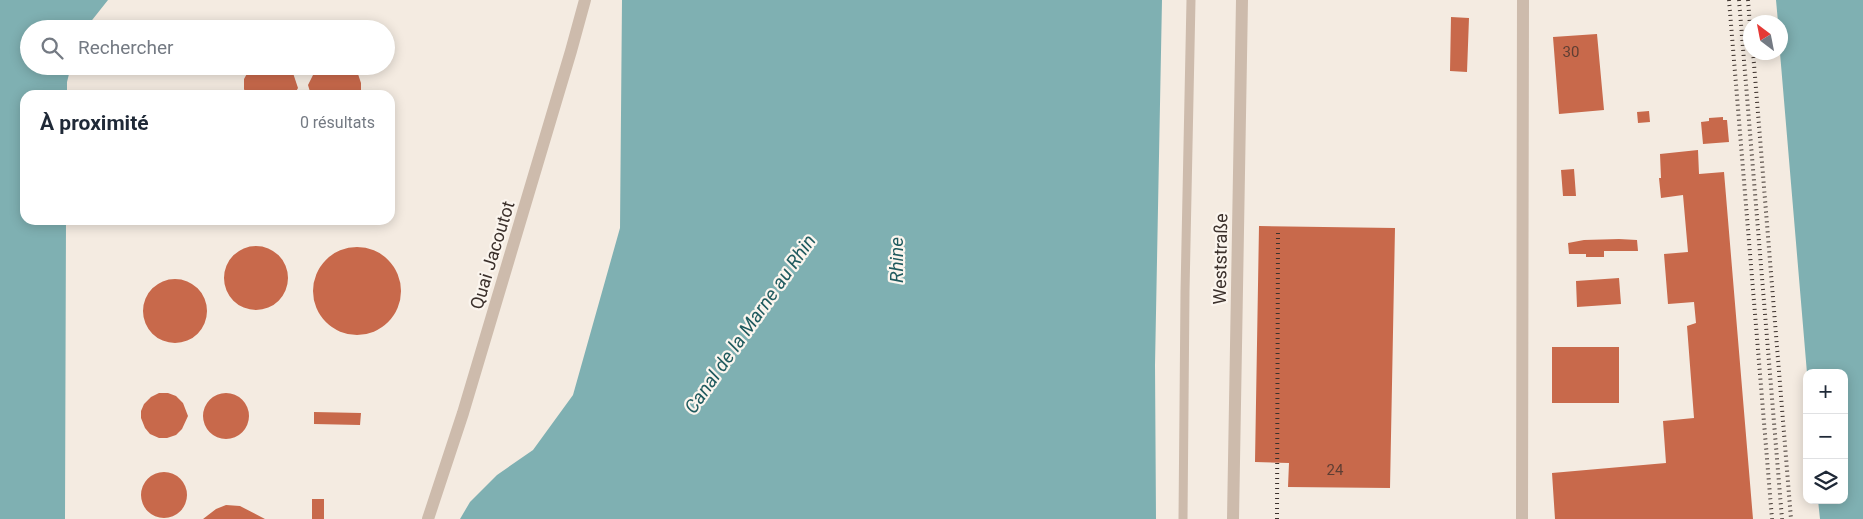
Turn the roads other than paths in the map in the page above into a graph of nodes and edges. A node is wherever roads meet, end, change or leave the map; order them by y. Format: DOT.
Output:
graph roads {
  1 [pos="585,0"];
  2 [pos="1191,0"];
  3 [pos="1242,0"];
  4 [pos="1523,0"];
  5 [pos="428,519"];
  6 [pos="1183,519"];
  7 [pos="1233,519"];
  8 [pos="1522,519"];
  1 -- 5 [label="street, Quai Jacoutot"];
  2 -- 6 [label="lane"];
  3 -- 7 [label="street, Weststraße"];
  4 -- 8 [label="street"];
}
